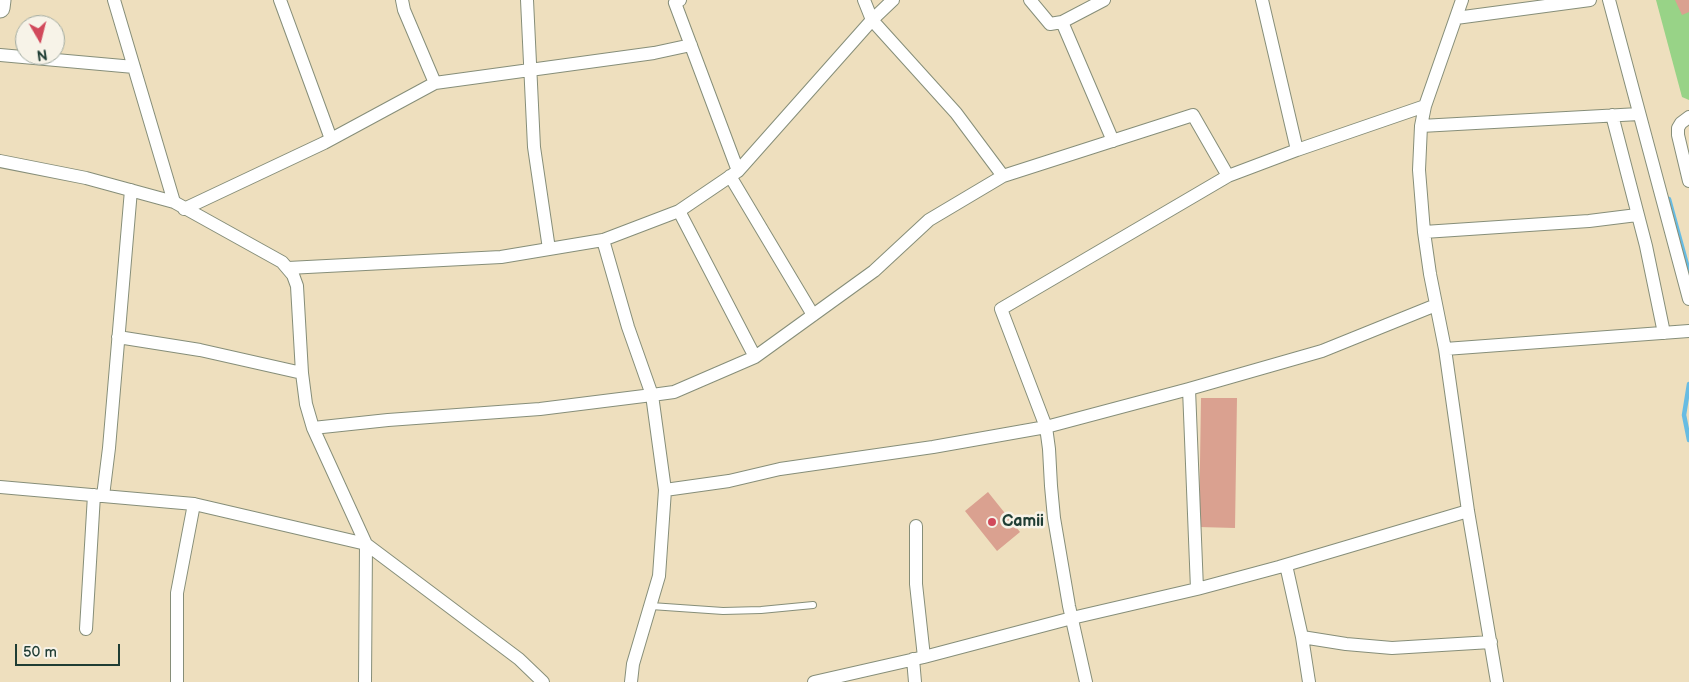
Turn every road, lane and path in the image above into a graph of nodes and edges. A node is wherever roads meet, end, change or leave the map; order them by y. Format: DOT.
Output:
graph roads {
  1 [pos="1,0"];
  2 [pos="114,0"];
  3 [pos="280,0"];
  4 [pos="402,0"];
  5 [pos="527,0"];
  6 [pos="864,0"];
  7 [pos="892,0"];
  8 [pos="1030,0"];
  9 [pos="1104,0"];
  10 [pos="1262,0"];
  11 [pos="1462,0"];
  12 [pos="1590,0"];
  13 [pos="1608,0"];
  14 [pos="677,1"];
  15 [pos="0,8"];
  16 [pos="1456,18"];
  17 [pos="872,20"];
  18 [pos="1062,22"];
  19 [pos="691,45"];
  20 [pos="0,55"];
  21 [pos="134,67"];
  22 [pos="530,69"];
  23 [pos="435,83"];
  24 [pos="1425,106"];
  25 [pos="1639,114"];
  26 [pos="1612,115"];
  27 [pos="1689,117"];
  28 [pos="1421,126"];
  29 [pos="331,139"];
  30 [pos="1113,141"];
  31 [pos="1296,150"];
  32 [pos="0,161"];
  33 [pos="734,174"];
  34 [pos="1003,176"];
  35 [pos="1228,176"];
  36 [pos="1689,181"];
  37 [pos="131,190"];
  38 [pos="179,206"];
  39 [pos="679,211"];
  40 [pos="1637,215"];
  41 [pos="1424,232"];
  42 [pos="603,240"];
  43 [pos="549,249"];
  44 [pos="288,268"];
  45 [pos="1689,299"];
  46 [pos="1436,304"];
  47 [pos="813,315"];
  48 [pos="1689,331"];
  49 [pos="1664,333"];
  50 [pos="118,337"];
  51 [pos="1445,348"];
  52 [pos="755,357"];
  53 [pos="302,373"];
  54 [pos="1189,388"];
  55 [pos="652,395"];
  56 [pos="1046,427"];
  57 [pos="313,428"];
  58 [pos="0,487"];
  59 [pos="665,490"];
  60 [pos="99,495"];
  61 [pos="194,504"];
  62 [pos="1468,511"];
  63 [pos="916,526"];
  64 [pos="366,544"];
  65 [pos="1286,564"];
  66 [pos="1197,589"];
  67 [pos="813,605"];
  68 [pos="651,606"];
  69 [pos="1072,618"];
  70 [pos="86,629"];
  71 [pos="1302,637"];
  72 [pos="1491,642"];
  73 [pos="919,658"];
  74 [pos="177,682"];
  75 [pos="364,682"];
  76 [pos="544,682"];
  77 [pos="632,682"];
  78 [pos="814,682"];
  79 [pos="914,682"];
  80 [pos="1086,682"];
  81 [pos="1309,682"];
  82 [pos="1496,682"];
  1 -- 15 [label="main road"];
  2 -- 21 [label="street"];
  3 -- 29 [label="street"];
  4 -- 23 [label="street"];
  5 -- 22 [label="street"];
  6 -- 17 [label="street"];
  7 -- 17 [label="street"];
  8 -- 18 [label="street"];
  9 -- 18 [label="street"];
  10 -- 31 [label="street"];
  11 -- 16 [label="street"];
  12 -- 16 [label="street"];
  13 -- 25 [label="street"];
  14 -- 19 [label="street"];
  16 -- 24 [label="street"];
  17 -- 33 [label="street"];
  17 -- 34 [label="street"];
  18 -- 30 [label="street"];
  19 -- 22 [label="street"];
  19 -- 33 [label="street"];
  20 -- 21 [label="street"];
  21 -- 38 [label="street"];
  22 -- 23 [label="street"];
  22 -- 43 [label="street"];
  23 -- 29 [label="street"];
  24 -- 28 [label="street"];
  24 -- 31 [label="street"];
  25 -- 26 [label="street"];
  25 -- 45 [label="street"];
  26 -- 28 [label="street"];
  26 -- 40 [label="street"];
  27 -- 36 [label="street"];
  28 -- 41 [label="street"];
  29 -- 38 [label="street"];
  30 -- 34 [label="street"];
  30 -- 35 [label="street"];
  31 -- 35 [label="street"];
  32 -- 37 [label="street"];
  33 -- 39 [label="street"];
  33 -- 47 [label="street"];
  34 -- 47 [label="street"];
  35 -- 56 [label="street"];
  37 -- 38 [label="street"];
  37 -- 50 [label="street"];
  38 -- 44 [label="street"];
  39 -- 42 [label="street"];
  39 -- 52 [label="street"];
  40 -- 41 [label="street"];
  40 -- 49 [label="street"];
  41 -- 46 [label="street"];
  42 -- 43 [label="street"];
  42 -- 55 [label="street"];
  43 -- 44 [label="street"];
  44 -- 53 [label="street"];
  46 -- 51 [label="street"];
  46 -- 54 [label="street"];
  47 -- 52 [label="street"];
  48 -- 49 [label="street"];
  49 -- 51 [label="street"];
  50 -- 53 [label="street"];
  50 -- 60 [label="street"];
  51 -- 62 [label="street"];
  52 -- 55 [label="street"];
  53 -- 57 [label="street"];
  54 -- 56 [label="street"];
  54 -- 66 [label="street"];
  55 -- 57 [label="street"];
  55 -- 59 [label="street"];
  56 -- 59 [label="street"];
  56 -- 69 [label="street"];
  57 -- 64 [label="street"];
  58 -- 60 [label="street"];
  59 -- 68 [label="street"];
  60 -- 61 [label="street"];
  60 -- 70 [label="street"];
  61 -- 64 [label="street"];
  61 -- 74 [label="street"];
  62 -- 65 [label="street"];
  62 -- 72 [label="street"];
  63 -- 73 [label="street"];
  64 -- 75 [label="street"];
  64 -- 76 [label="street"];
  65 -- 66 [label="street"];
  65 -- 71 [label="street"];
  66 -- 69 [label="street"];
  67 -- 68 [label="lane"];
  68 -- 77 [label="street"];
  69 -- 73 [label="street"];
  69 -- 80 [label="street"];
  71 -- 72 [label="street"];
  71 -- 81 [label="street"];
  72 -- 82 [label="street"];
  73 -- 78 [label="street"];
  73 -- 79 [label="street"];
}
